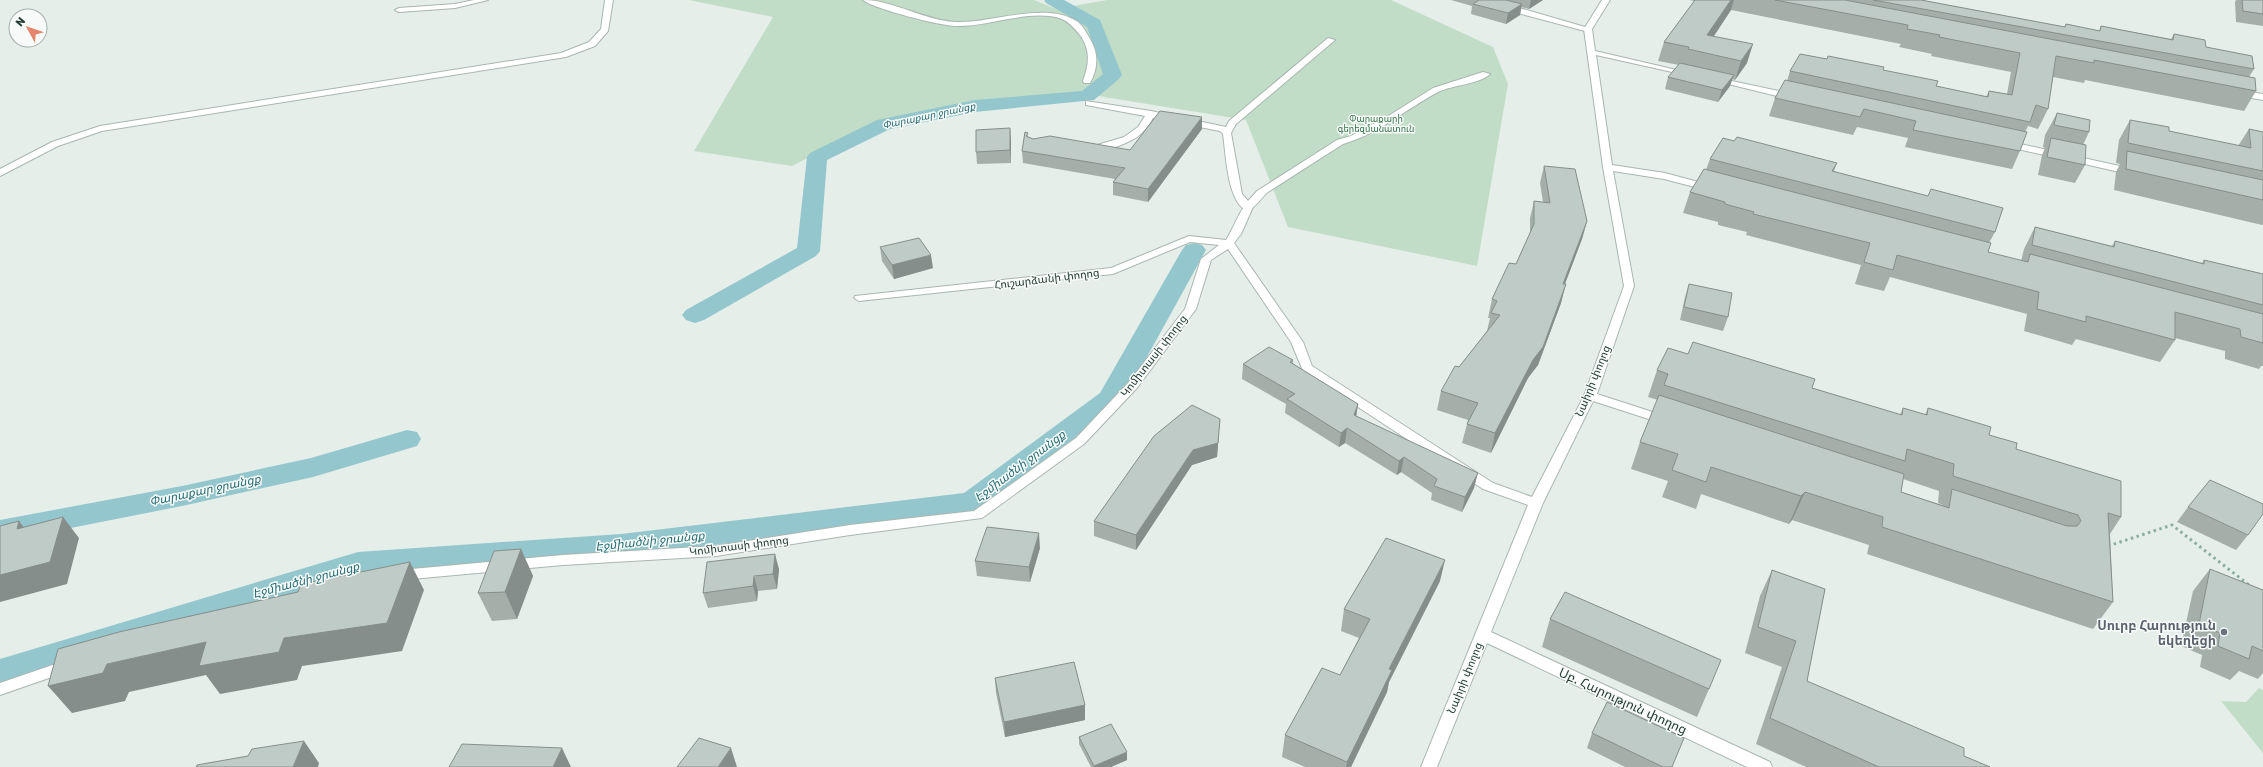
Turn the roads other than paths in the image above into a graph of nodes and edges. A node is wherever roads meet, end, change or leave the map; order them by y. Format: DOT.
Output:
graph roads {
  1 [pos="484,0"];
  2 [pos="609,0"];
  3 [pos="868,0"];
  4 [pos="1606,0"];
  5 [pos="1499,5"];
  6 [pos="399,10"];
  7 [pos="1588,29"];
  8 [pos="1331,40"];
  9 [pos="1592,52"];
  10 [pos="1486,74"];
  11 [pos="1087,82"];
  12 [pos="2232,92"];
  13 [pos="2263,97"];
  14 [pos="1802,99"];
  15 [pos="1089,103"];
  16 [pos="1151,114"];
  17 [pos="1227,133"];
  18 [pos="1998,142"];
  19 [pos="1086,148"];
  20 [pos="1608,167"];
  21 [pos="0,173"];
  22 [pos="2146,174"];
  23 [pos="1718,190"];
  24 [pos="1248,207"];
  25 [pos="1229,243"];
  26 [pos="859,298"];
  27 [pos="1590,396"];
  28 [pos="1680,426"];
  29 [pos="1536,503"];
  30 [pos="385,577"];
  31 [pos="1482,634"];
  32 [pos="83,661"];
  33 [pos="0,689"];
  34 [pos="1429,767"];
  35 [pos="1764,767"];
  1 -- 6 [label="street"];
  2 -- 21 [label="street"];
  3 -- 11 [label="street"];
  4 -- 7 [label="street"];
  5 -- 7 [label="street"];
  7 -- 9 [label="street, Նաիրի փողոց"];
  8 -- 17 [label="street"];
  9 -- 14 [label="street"];
  9 -- 20 [label="street, Նաիրի փողոց"];
  10 -- 24 [label="street, Կոմիտասի փողոց"];
  12 -- 13 [label="street"];
  15 -- 16 [label="street"];
  16 -- 17 [label="street"];
  16 -- 19 [label="street"];
  17 -- 24 [label="street"];
  18 -- 22 [label="street"];
  20 -- 23 [label="street"];
  20 -- 27 [label="street, Նաիրի փողոց"];
  24 -- 25 [label="street, Կոմիտասի փողոց"];
  25 -- 26 [label="street, Հուշարձանի փողոց"];
  25 -- 29 [label="street"];
  25 -- 30 [label="street, Կոմիտասի փողոց"];
  27 -- 28 [label="street"];
  27 -- 29 [label="street, Նաիրի փողոց"];
  29 -- 31 [label="street, Նաիրի փողոց"];
  31 -- 34 [label="street, Նաիրի փողոց"];
  31 -- 35 [label="street, Սբ. Հարություն փողոց"];
  32 -- 33 [label="street"];
}
